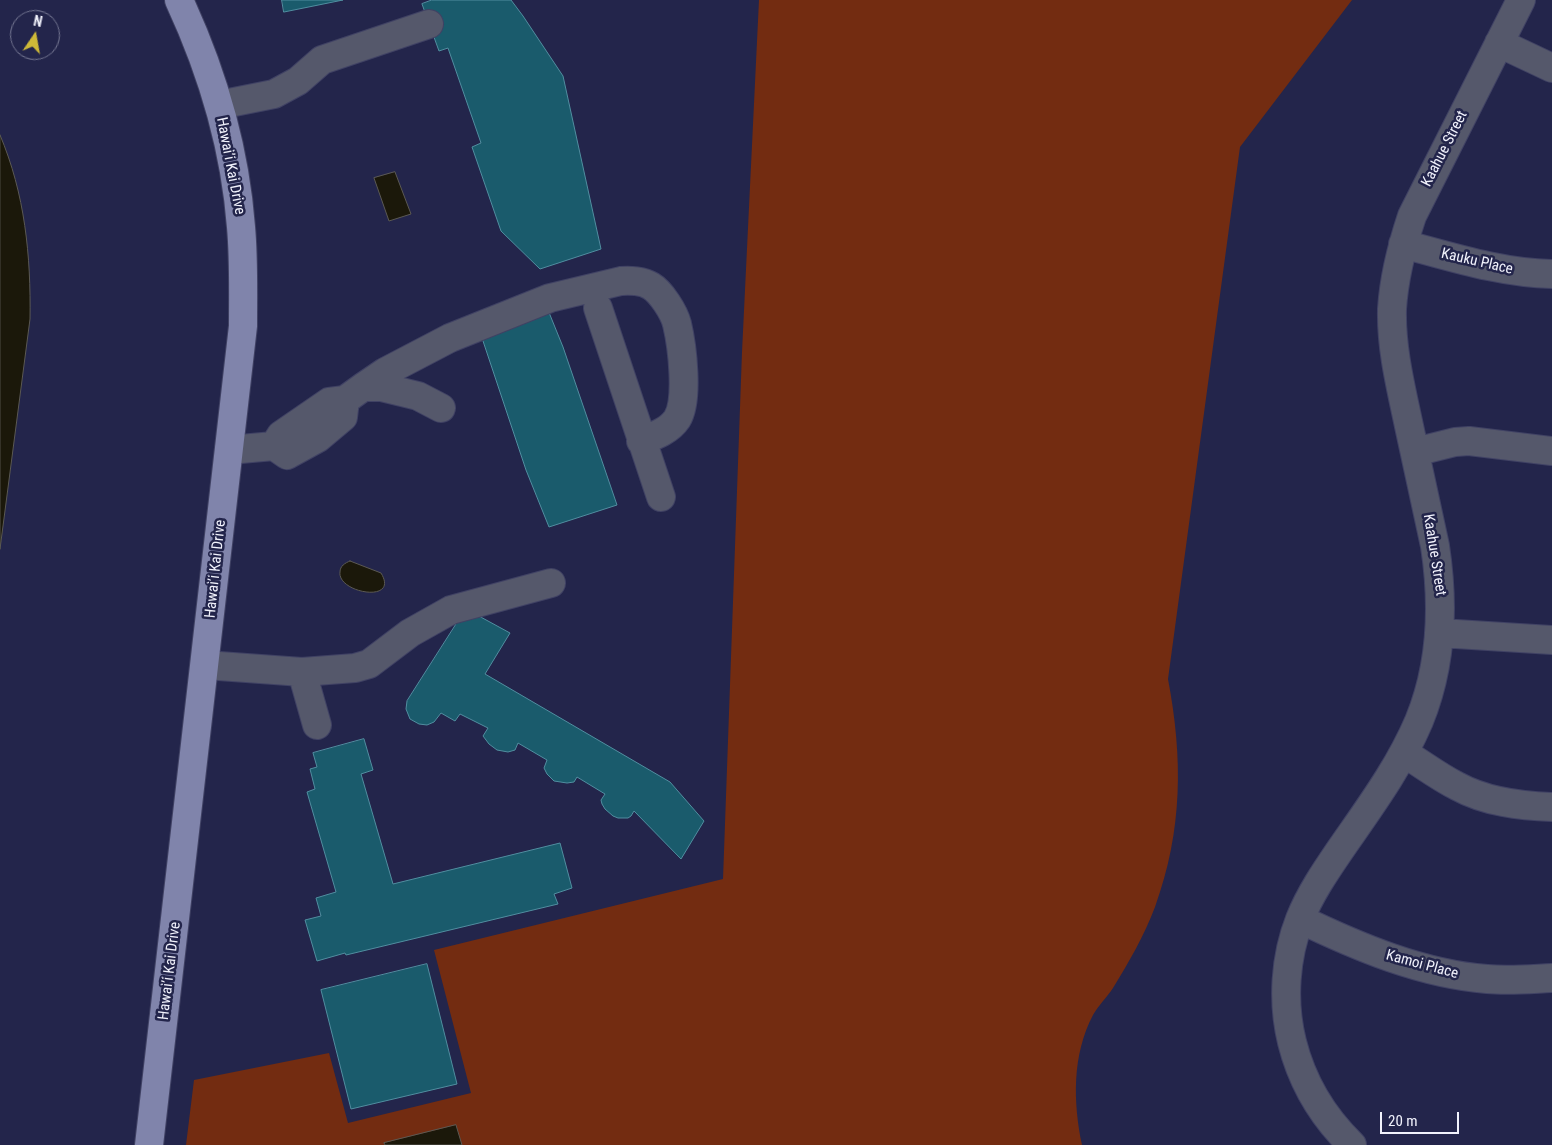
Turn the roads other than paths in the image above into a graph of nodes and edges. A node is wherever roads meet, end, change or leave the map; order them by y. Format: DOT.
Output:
graph roads {
  1 [pos="179,0"];
  2 [pos="1521,0"];
  3 [pos="428,24"];
  4 [pos="1499,43"];
  5 [pos="1552,68"];
  6 [pos="219,106"];
  7 [pos="1403,244"];
  8 [pos="1552,274"];
  9 [pos="598,308"];
  10 [pos="354,393"];
  11 [pos="441,408"];
  12 [pos="641,441"];
  13 [pos="229,450"];
  14 [pos="1552,451"];
  15 [pos="1415,452"];
  16 [pos="661,497"];
  17 [pos="551,583"];
  18 [pos="1440,633"];
  19 [pos="1552,640"];
  20 [pos="205,665"];
  21 [pos="302,672"];
  22 [pos="317,725"];
  23 [pos="1404,753"];
  24 [pos="1552,807"];
  25 [pos="1300,919"];
  26 [pos="1552,978"];
  27 [pos="149,1145"];
  28 [pos="1352,1145"];
  1 -- 6 [label="main road, Hawai’i Kai Drive"];
  2 -- 4 [label="street, Kaahue Street"];
  3 -- 6 [label="street"];
  4 -- 5 [label="street"];
  4 -- 7 [label="street, Kaahue Street"];
  6 -- 13 [label="main road, Hawai’i Kai Drive"];
  7 -- 8 [label="street, Kauku Place"];
  7 -- 15 [label="street, Kaahue Street"];
  9 -- 12 [label="street"];
  10 -- 11 [label="street"];
  10 -- 12 [label="street"];
  10 -- 13 [label="street"];
  12 -- 16 [label="street"];
  13 -- 20 [label="main road, Hawai’i Kai Drive"];
  14 -- 15 [label="street"];
  15 -- 18 [label="street, Kaahue Street"];
  17 -- 21 [label="street"];
  18 -- 19 [label="street"];
  18 -- 23 [label="street, Kaahue Street"];
  20 -- 21 [label="street"];
  20 -- 27 [label="main road, Hawai’i Kai Drive"];
  21 -- 22 [label="street"];
  23 -- 24 [label="street"];
  23 -- 25 [label="street, Kaahue Street"];
  25 -- 26 [label="street, Kamoi Place"];
  25 -- 28 [label="street, Kaahue Street"];
}
